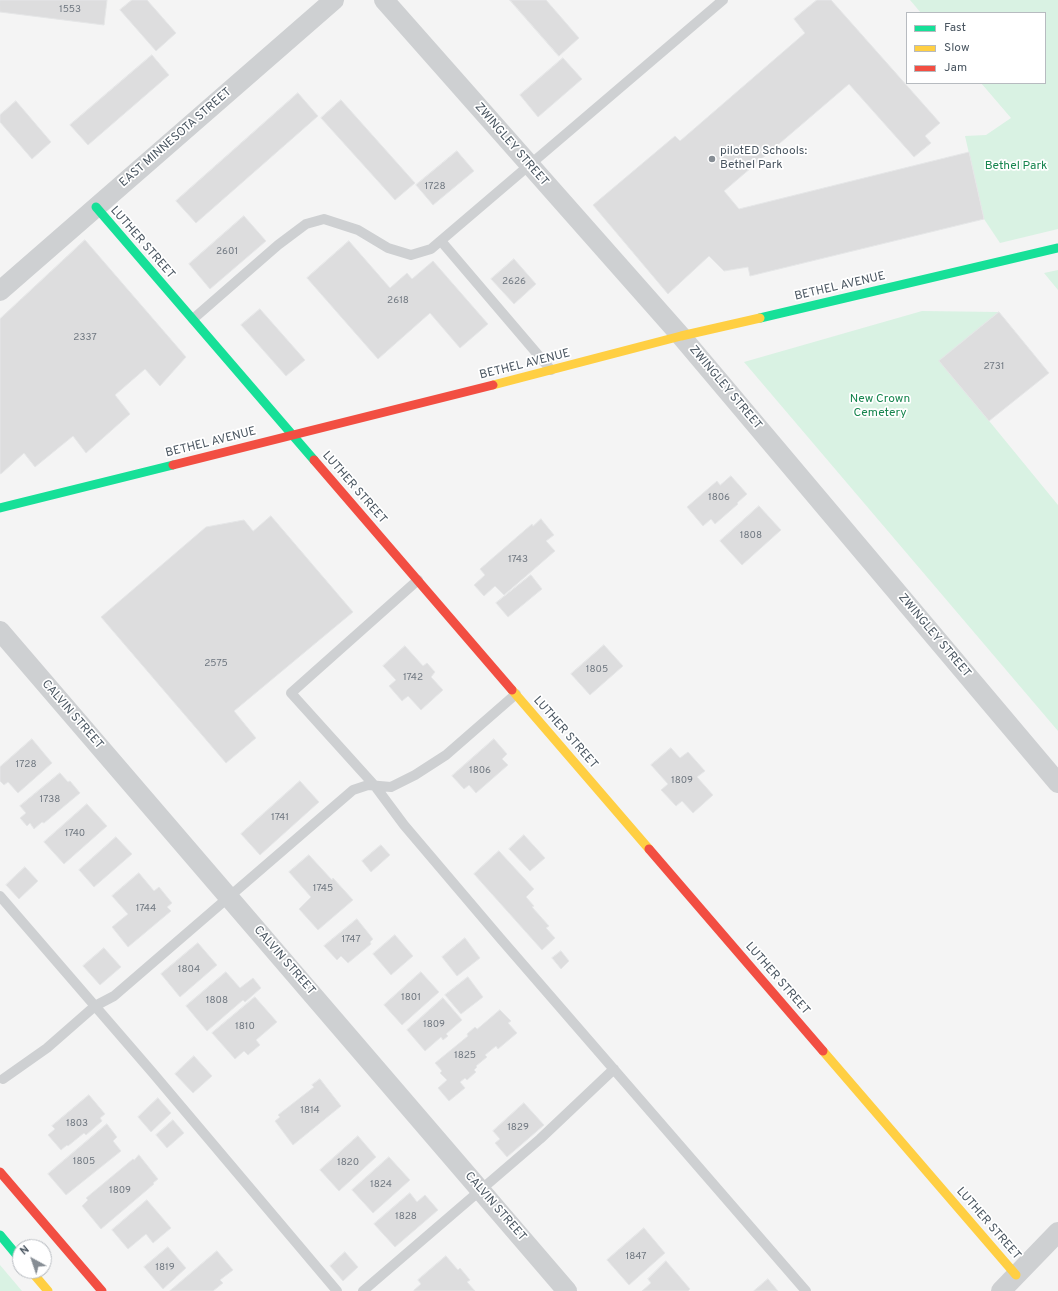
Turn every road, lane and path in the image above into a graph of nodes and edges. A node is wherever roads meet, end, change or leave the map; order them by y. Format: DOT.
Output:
graph roads {
  1 [pos="334,0"];
  2 [pos="384,0"];
  3 [pos="723,0"];
  4 [pos="530,165"];
  5 [pos="96,207"];
  6 [pos="441,241"];
  7 [pos="1058,248"];
  8 [pos="0,291"];
  9 [pos="193,319"];
  10 [pos="681,336"];
  11 [pos="551,370"];
  12 [pos="293,435"];
  13 [pos="0,508"];
  14 [pos="418,580"];
  15 [pos="0,631"];
  16 [pos="516,694"];
  17 [pos="1058,783"];
  18 [pos="375,786"];
  19 [pos="0,896"];
  20 [pos="229,898"];
  21 [pos="95,1006"];
  22 [pos="614,1069"];
  23 [pos="4,1079"];
  24 [pos="0,1172"];
  25 [pos="481,1191"];
  26 [pos="1058,1232"];
  27 [pos="0,1236"];
  28 [pos="12,1250"];
  29 [pos="1016,1275"];
  30 [pos="37,1279"];
  31 [pos="48,1291"];
  32 [pos="102,1291"];
  33 [pos="337,1291"];
  34 [pos="363,1291"];
  35 [pos="567,1291"];
  36 [pos="806,1291"];
  37 [pos="1001,1291"];
  1 -- 5 [label="street, EAST MINNESOTA STREET"];
  2 -- 4 [label="street, ZWINGLEY STREET"];
  3 -- 4 [label="lane"];
  4 -- 6 [label="lane"];
  4 -- 10 [label="street, ZWINGLEY STREET"];
  5 -- 8 [label="street, EAST MINNESOTA STREET"];
  5 -- 9 [label="street, LUTHER STREET"];
  6 -- 9 [label="lane"];
  6 -- 11 [label="lane"];
  7 -- 10 [label="street, BETHEL AVENUE"];
  9 -- 12 [label="street, LUTHER STREET"];
  10 -- 11 [label="street, BETHEL AVENUE"];
  10 -- 17 [label="street, ZWINGLEY STREET"];
  11 -- 12 [label="street, BETHEL AVENUE"];
  12 -- 13 [label="street, BETHEL AVENUE"];
  12 -- 14 [label="street, LUTHER STREET"];
  14 -- 16 [label="street, LUTHER STREET"];
  14 -- 18 [label="lane"];
  15 -- 20 [label="street, CALVIN STREET"];
  16 -- 18 [label="lane"];
  16 -- 29 [label="street, LUTHER STREET"];
  18 -- 20 [label="lane"];
  18 -- 22 [label="lane"];
  19 -- 21 [label="lane"];
  20 -- 21 [label="lane"];
  20 -- 25 [label="street, CALVIN STREET"];
  21 -- 23 [label="lane"];
  21 -- 33 [label="lane"];
  22 -- 25 [label="lane"];
  22 -- 36 [label="lane"];
  24 -- 32 [label="street"];
  25 -- 34 [label="lane"];
  25 -- 35 [label="street, CALVIN STREET"];
  26 -- 29 [label="street"];
  27 -- 28 [label="street"];
  29 -- 37 [label="street"];
  30 -- 31 [label="street"];
}
